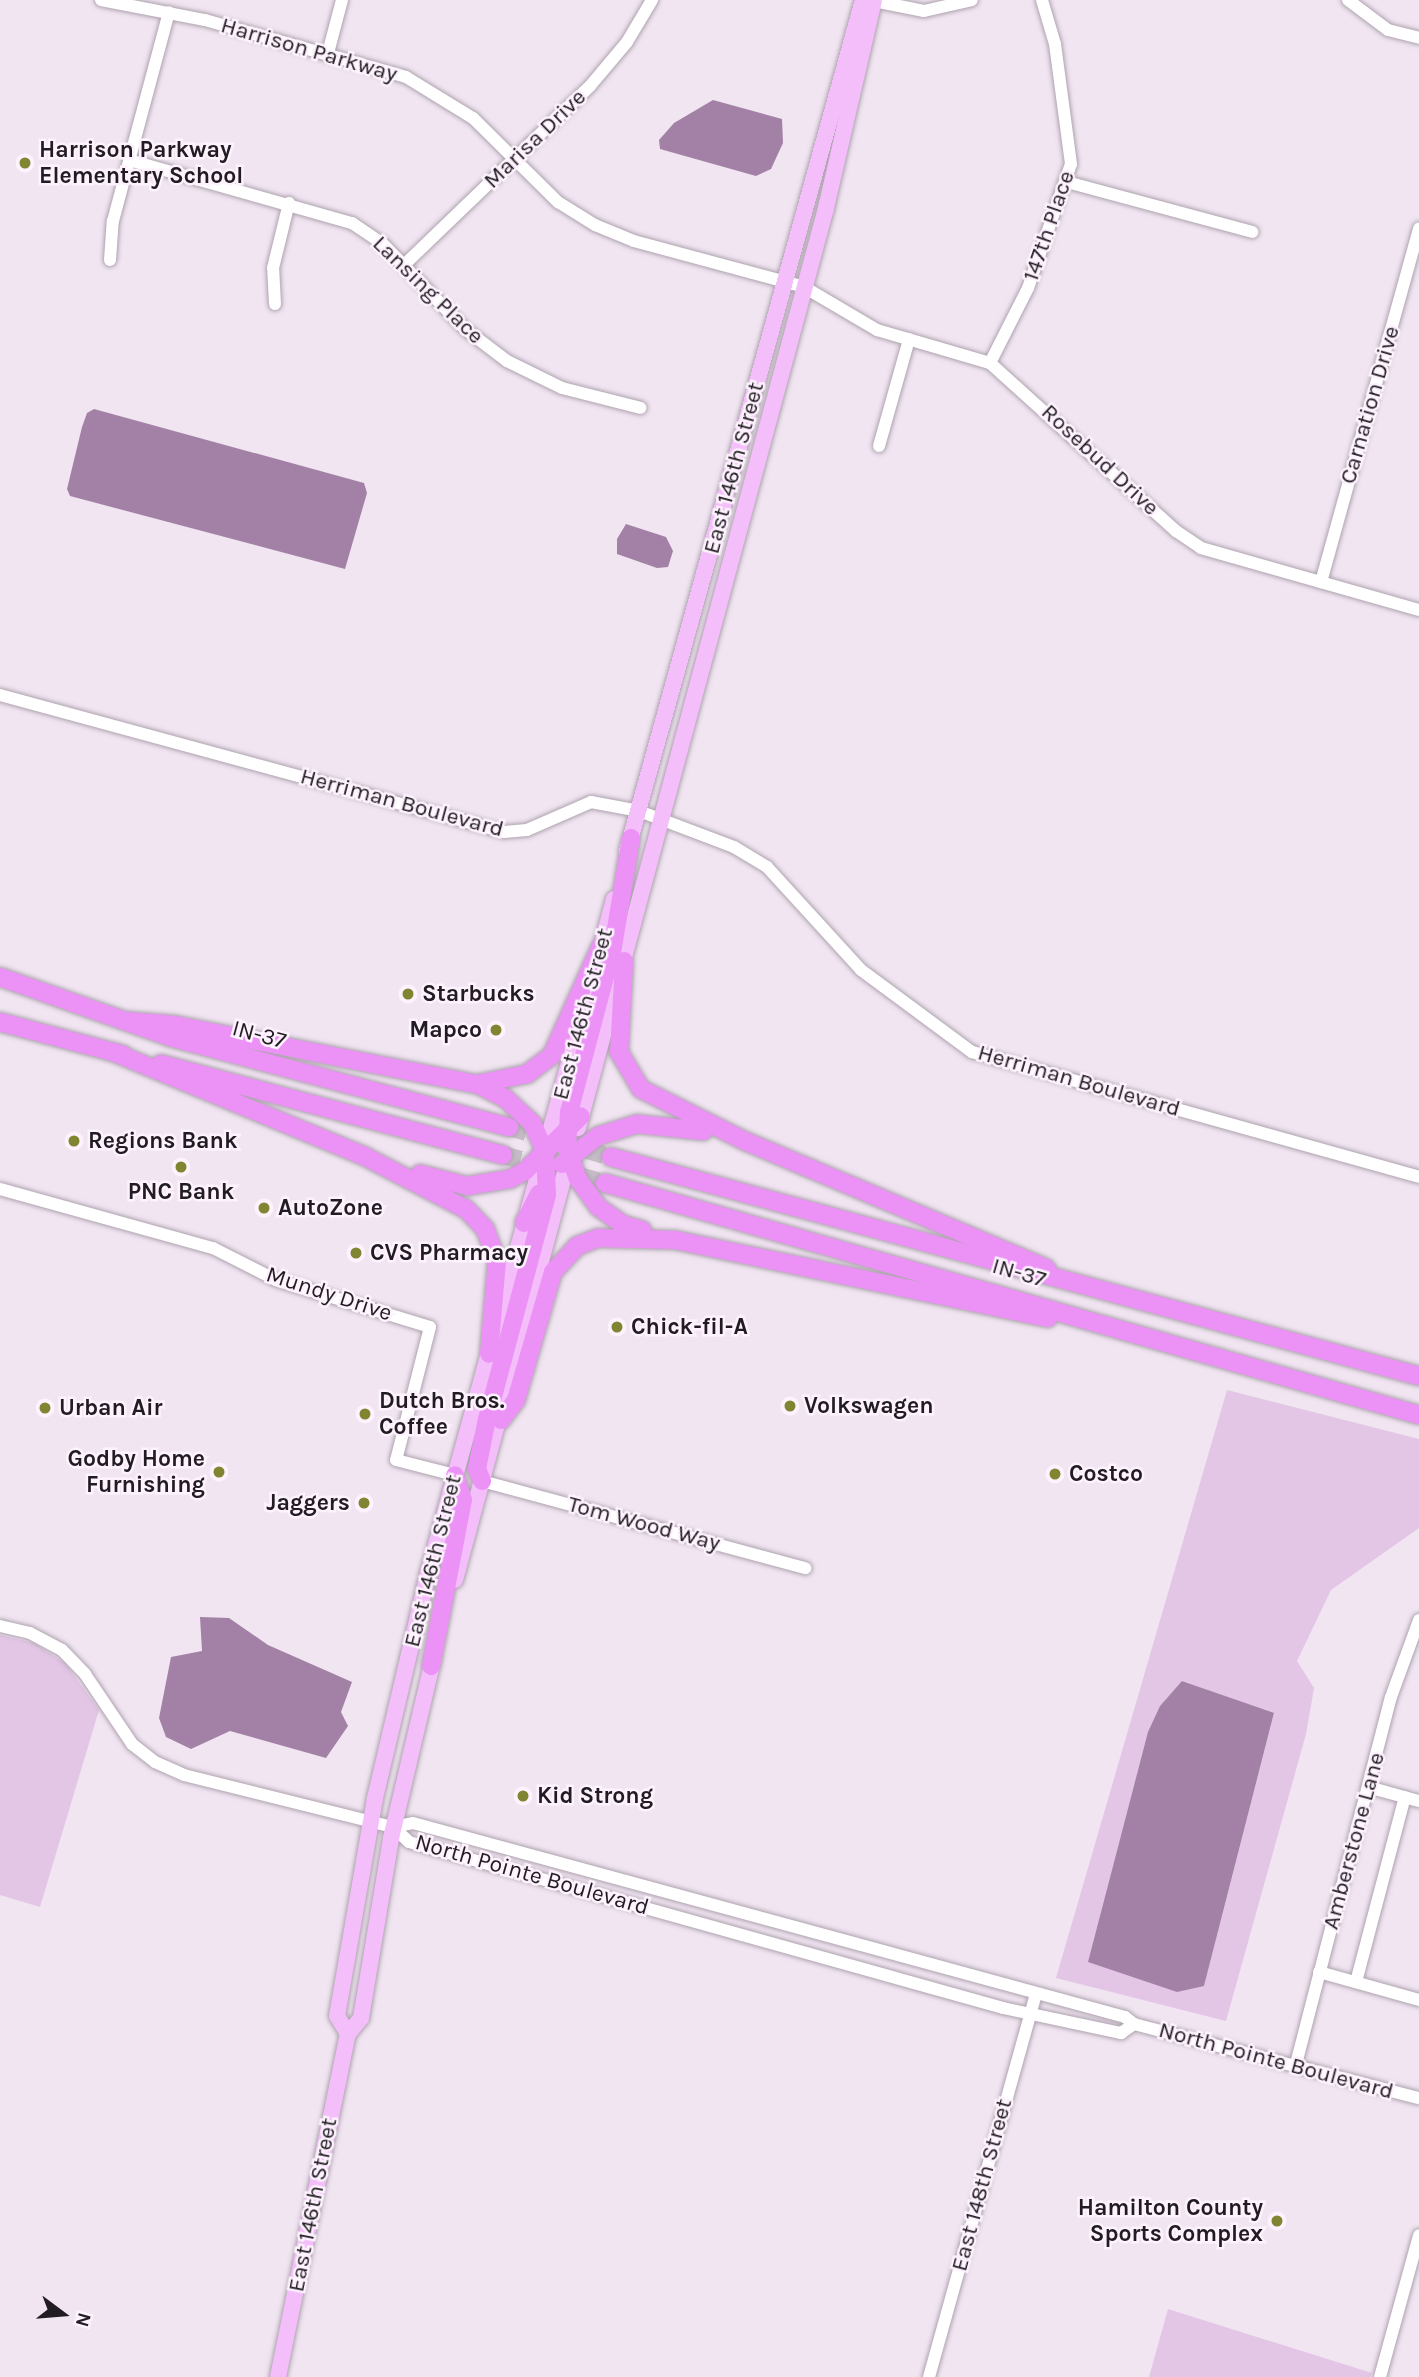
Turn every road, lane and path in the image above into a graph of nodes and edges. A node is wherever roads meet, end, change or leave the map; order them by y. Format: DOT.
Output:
graph roads {
  1 [pos="101,0"];
  2 [pos="342,0"];
  3 [pos="652,0"];
  4 [pos="863,0"];
  5 [pos="874,0"];
  6 [pos="972,0"];
  7 [pos="1042,0"];
  8 [pos="1348,0"];
  9 [pos="169,12"];
  10 [pos="1419,38"];
  11 [pos="328,53"];
  12 [pos="516,158"];
  13 [pos="129,160"];
  14 [pos="1067,182"];
  15 [pos="289,203"];
  16 [pos="1419,228"];
  17 [pos="1252,232"];
  18 [pos="110,260"];
  19 [pos="404,265"];
  20 [pos="794,284"];
  21 [pos="275,304"];
  22 [pos="909,339"];
  23 [pos="990,363"];
  24 [pos="641,408"];
  25 [pos="879,446"];
  26 [pos="1321,582"];
  27 [pos="1419,610"];
  28 [pos="0,695"];
  29 [pos="639,811"];
  30 [pos="659,818"];
  31 [pos="631,838"];
  32 [pos="601,946"];
  33 [pos="624,961"];
  34 [pos="0,977"];
  35 [pos="0,1021"];
  36 [pos="126,1021"];
  37 [pos="113,1052"];
  38 [pos="478,1084"];
  39 [pos="575,1123"];
  40 [pos="509,1127"];
  41 [pos="745,1141"];
  42 [pos="545,1151"];
  43 [pos="503,1155"];
  44 [pos="366,1157"];
  45 [pos="569,1157"];
  46 [pos="611,1157"];
  47 [pos="1419,1177"];
  48 [pos="547,1183"];
  49 [pos="605,1183"];
  50 [pos="0,1189"];
  51 [pos="524,1223"];
  52 [pos="676,1240"];
  53 [pos="1081,1282"];
  54 [pos="1147,1339"];
  55 [pos="489,1354"];
  56 [pos="1419,1376"];
  57 [pos="1419,1415"];
  58 [pos="501,1420"];
  59 [pos="455,1475"];
  60 [pos="482,1480"];
  61 [pos="805,1568"];
  62 [pos="1419,1619"];
  63 [pos="0,1626"];
  64 [pos="431,1666"];
  65 [pos="1368,1787"];
  66 [pos="1405,1797"];
  67 [pos="1419,1801"];
  68 [pos="370,1822"];
  69 [pos="393,1827"];
  70 [pos="1320,1972"];
  71 [pos="1356,1982"];
  72 [pos="1035,1994"];
  73 [pos="1419,2000"];
  74 [pos="1030,2014"];
  75 [pos="1134,2024"];
  76 [pos="348,2034"];
  77 [pos="1296,2064"];
  78 [pos="1419,2098"];
  79 [pos="1419,2235"];
  80 [pos="278,2377"];
  81 [pos="929,2377"];
  82 [pos="1380,2377"];
  1 -- 9 [label="street, Harrison Parkway"];
  2 -- 11 [label="street"];
  3 -- 12 [label="street, Marisa Drive"];
  4 -- 20 [label="main road, East 146th Street"];
  5 -- 6 [label="street"];
  5 -- 20 [label="main road, East 146th Street"];
  7 -- 14 [label="street, 147th Place"];
  8 -- 10 [label="street"];
  9 -- 11 [label="street, Harrison Parkway"];
  9 -- 13 [label="street"];
  11 -- 12 [label="street, Harrison Parkway"];
  12 -- 19 [label="street, Marisa Drive"];
  12 -- 20 [label="street, Harrison Parkway"];
  13 -- 15 [label="street, Lansing Place"];
  13 -- 18 [label="street"];
  14 -- 17 [label="street"];
  14 -- 23 [label="street, 147th Place"];
  15 -- 19 [label="street, Lansing Place"];
  15 -- 21 [label="street"];
  16 -- 26 [label="street, Carnation Drive"];
  19 -- 24 [label="street, Lansing Place"];
  20 -- 22 [label="street, Rosebud Drive"];
  20 -- 29 [label="main road, East 146th Street"];
  20 -- 30 [label="main road, East 146th Street"];
  22 -- 23 [label="street, Rosebud Drive"];
  22 -- 25 [label="street"];
  23 -- 26 [label="street, Rosebud Drive"];
  26 -- 27 [label="street, Rosebud Drive"];
  28 -- 29 [label="street, Herriman Boulevard"];
  29 -- 30 [label="street, Herriman Boulevard"];
  29 -- 31 [label="main road, East 146th Street"];
  30 -- 33 [label="main road, East 146th Street"];
  30 -- 47 [label="street, Herriman Boulevard"];
  31 -- 32 [label="main road, East 146th Street"];
  31 -- 39 [label="highway"];
  32 -- 38 [label="highway"];
  32 -- 42 [label="main road, East 146th Street"];
  33 -- 39 [label="main road, East 146th Street"];
  33 -- 41 [label="highway"];
  34 -- 36 [label="highway, IN-37"];
  35 -- 37 [label="highway"];
  36 -- 38 [label="highway"];
  36 -- 40 [label="highway, IN-37"];
  37 -- 43 [label="highway"];
  37 -- 44 [label="highway"];
  38 -- 42 [label="highway"];
  39 -- 42 [label="highway"];
  39 -- 45 [label="highway"];
  41 -- 45 [label="highway"];
  41 -- 53 [label="highway"];
  42 -- 44 [label="highway"];
  42 -- 48 [label="highway"];
  42 -- 51 [label="main road, East 146th Street"];
  44 -- 55 [label="highway"];
  45 -- 48 [label="highway"];
  45 -- 52 [label="highway"];
  45 -- 58 [label="main road, East 146th Street"];
  46 -- 53 [label="highway, IN-37"];
  48 -- 51 [label="highway"];
  48 -- 60 [label="highway"];
  49 -- 54 [label="highway, IN-37"];
  50 -- 59 [label="street, Mundy Drive"];
  51 -- 55 [label="main road, East 146th Street"];
  52 -- 54 [label="highway"];
  52 -- 58 [label="highway"];
  53 -- 56 [label="highway, IN-37"];
  54 -- 57 [label="highway, IN-37"];
  55 -- 59 [label="main road, East 146th Street"];
  58 -- 60 [label="main road, East 146th Street"];
  59 -- 64 [label="highway"];
  59 -- 68 [label="main road, East 146th Street"];
  60 -- 61 [label="street, Tom Wood Way"];
  60 -- 64 [label="main road, East 146th Street"];
  62 -- 65 [label="street, Amberstone Lane"];
  63 -- 68 [label="street"];
  64 -- 69 [label="main road, East 146th Street"];
  65 -- 66 [label="street"];
  65 -- 70 [label="street, Amberstone Lane"];
  66 -- 67 [label="street"];
  66 -- 71 [label="street, Amberstone Lane"];
  68 -- 69 [label="street"];
  68 -- 76 [label="main road, East 146th Street"];
  69 -- 72 [label="street, North Pointe Boulevard"];
  69 -- 74 [label="street, North Pointe Boulevard"];
  69 -- 76 [label="main road, East 146th Street"];
  70 -- 71 [label="street"];
  70 -- 77 [label="street, Amberstone Lane"];
  71 -- 73 [label="street"];
  72 -- 74 [label="street, East 148th Street"];
  72 -- 75 [label="street, North Pointe Boulevard"];
  74 -- 75 [label="street, North Pointe Boulevard"];
  74 -- 81 [label="street, East 148th Street"];
  75 -- 77 [label="street, North Pointe Boulevard"];
  76 -- 80 [label="main road, East 146th Street"];
  77 -- 78 [label="street, North Pointe Boulevard"];
  79 -- 82 [label="street"];
}
